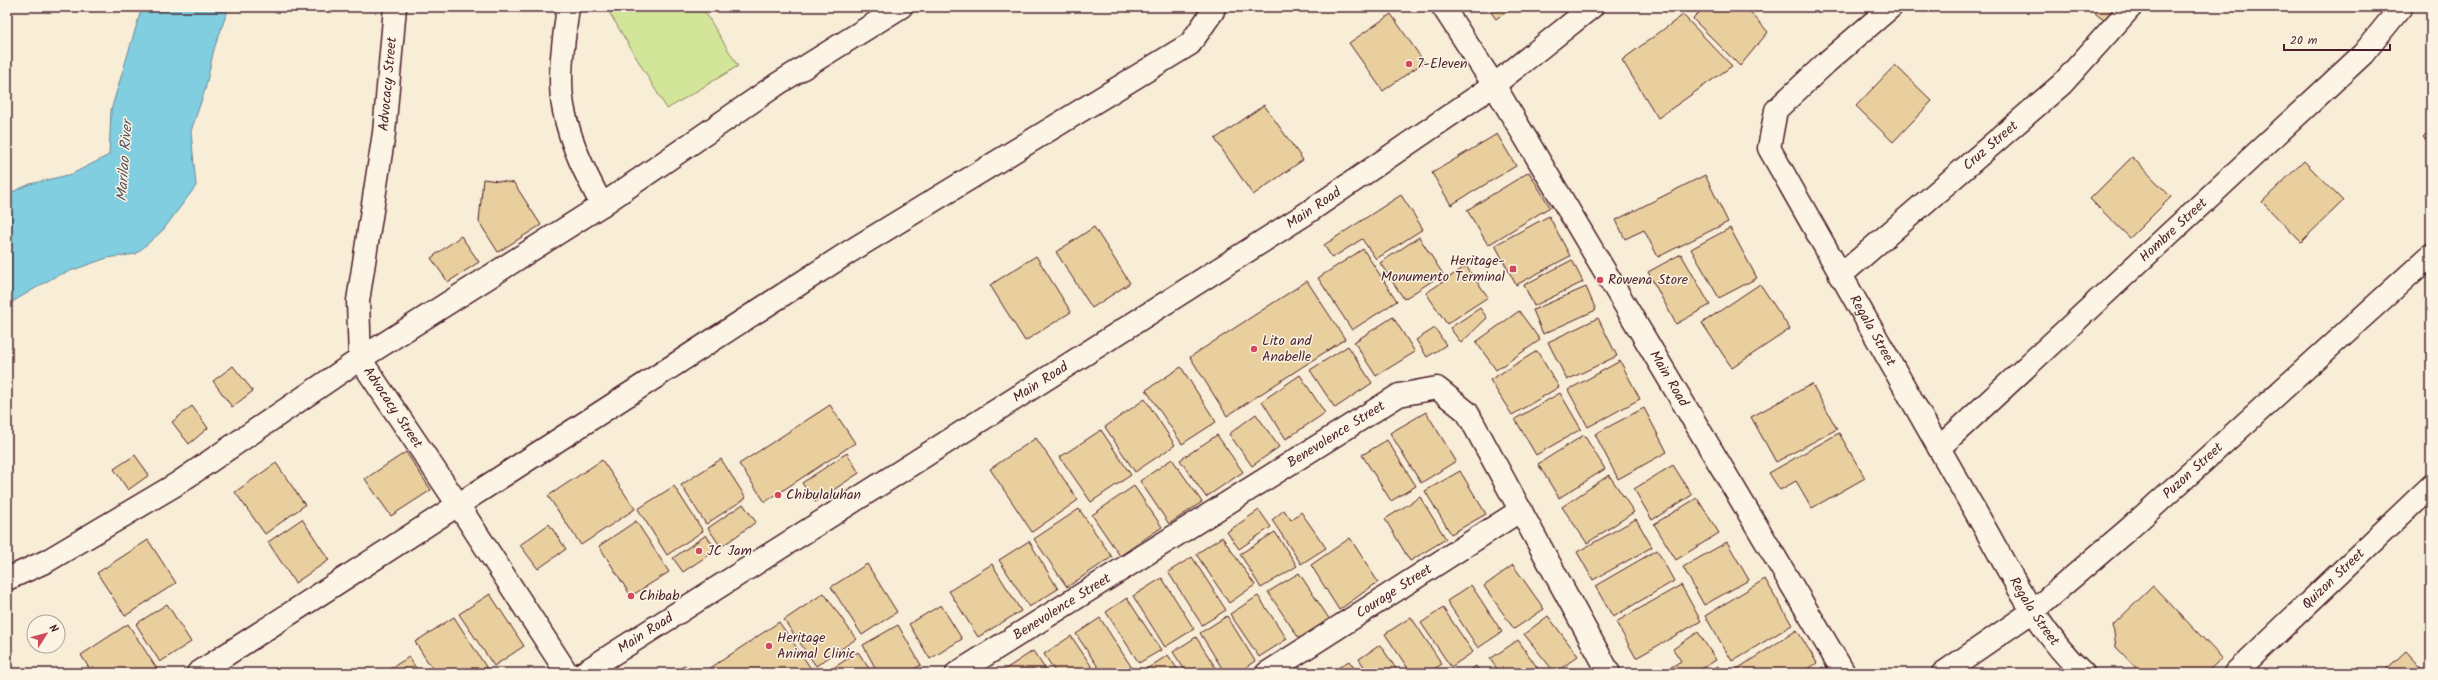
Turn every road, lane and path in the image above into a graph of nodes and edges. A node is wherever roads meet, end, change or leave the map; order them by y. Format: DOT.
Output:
graph roads {
  1 [pos="395,7"];
  2 [pos="568,7"];
  3 [pos="901,7"];
  4 [pos="1212,7"];
  5 [pos="1443,7"];
  6 [pos="1592,7"];
  7 [pos="1890,7"];
  8 [pos="2131,7"];
  9 [pos="2401,7"];
  10 [pos="1494,85"];
  11 [pos="602,205"];
  12 [pos="2431,255"];
  13 [pos="1840,276"];
  14 [pos="360,359"];
  15 [pos="1938,448"];
  16 [pos="2431,486"];
  17 [pos="459,506"];
  18 [pos="1521,510"];
  19 [pos="7,579"];
  20 [pos="2034,611"];
  21 [pos="1606,672"];
  22 [pos="198,673"];
  23 [pos="567,673"];
  24 [pos="583,673"];
  25 [pos="957,673"];
  26 [pos="1267,673"];
  27 [pos="1844,673"];
  28 [pos="1943,673"];
  29 [pos="2083,673"];
  30 [pos="2235,673"];
  1 -- 14 [label="street, Advocacy Street"];
  2 -- 11 [label="street"];
  3 -- 11 [label="street"];
  4 -- 17 [label="street"];
  5 -- 10 [label="street"];
  6 -- 10 [label="street, Main Road"];
  7 -- 13 [label="street, Regala Street"];
  8 -- 13 [label="street, Cruz Street"];
  9 -- 15 [label="street, Hombre Street"];
  10 -- 24 [label="street, Main Road"];
  10 -- 27 [label="street, Main Road"];
  11 -- 14 [label="street"];
  12 -- 20 [label="street, Puzon Street"];
  13 -- 15 [label="street, Regala Street"];
  14 -- 17 [label="street, Advocacy Street"];
  14 -- 19 [label="street"];
  15 -- 20 [label="street, Regala Street"];
  16 -- 30 [label="street, Quizon Street"];
  17 -- 22 [label="street"];
  17 -- 23 [label="street, Advocacy Street"];
  18 -- 21 [label="street, Benevolence Street"];
  18 -- 25 [label="street, Benevolence Street"];
  18 -- 26 [label="street, Courage Street"];
  20 -- 28 [label="street, Puzon Street"];
  20 -- 29 [label="street, Regala Street"];
}
